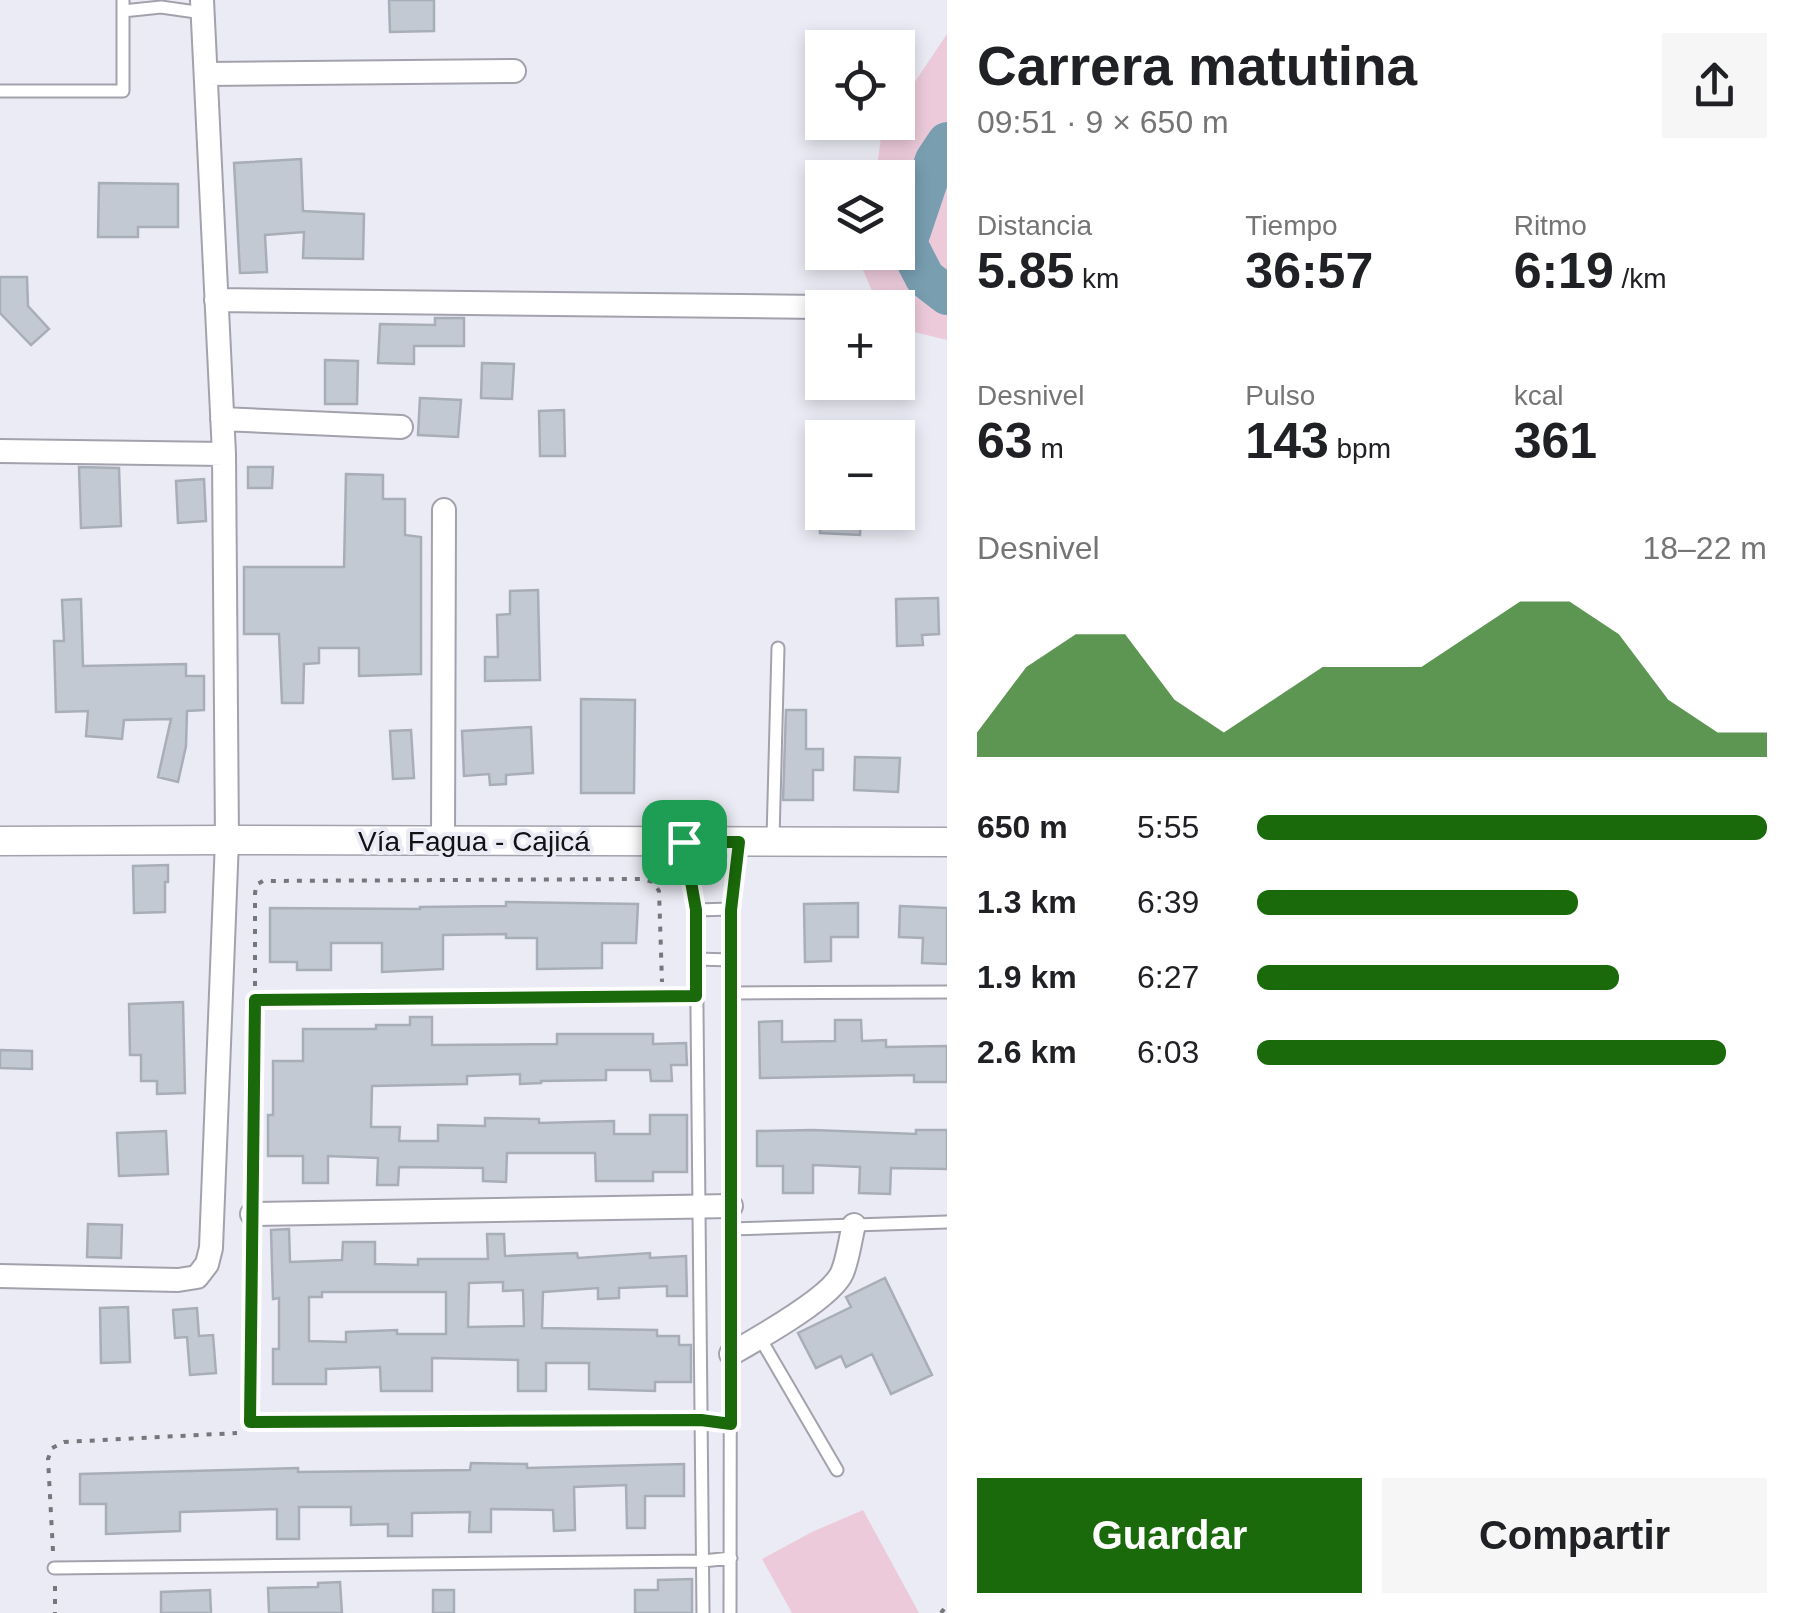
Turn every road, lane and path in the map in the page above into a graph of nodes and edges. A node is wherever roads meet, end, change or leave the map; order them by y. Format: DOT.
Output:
graph roads {
  1 [pos="123,5"];
  2 [pos="202,6"];
  3 [pos="514,71"];
  4 [pos="207,74"];
  5 [pos="0,91"];
  6 [pos="216,300"];
  7 [pos="805,307"];
  8 [pos="222,420"];
  9 [pos="401,427"];
  10 [pos="0,451"];
  11 [pos="224,454"];
  12 [pos="444,510"];
  13 [pos="778,648"];
  14 [pos="227,840"];
  15 [pos="0,841"];
  16 [pos="773,841"];
  17 [pos="444,842"];
  18 [pos="684,842"];
  19 [pos="739,842"];
  20 [pos="947,842"];
  21 [pos="696,910"];
  22 [pos="731,910"];
  23 [pos="696,958"];
  24 [pos="732,960"];
  25 [pos="732,992"];
  26 [pos="947,992"];
  27 [pos="662,996"];
  28 [pos="696,996"];
  29 [pos="255,1000"];
  30 [pos="699,1206"];
  31 [pos="252,1214"];
  32 [pos="731,1218"];
  33 [pos="947,1222"];
  34 [pos="854,1225"];
  35 [pos="0,1276"];
  36 [pos="760,1338"];
  37 [pos="731,1354"];
  38 [pos="701,1420"];
  39 [pos="250,1422"];
  40 [pos="731,1424"];
  41 [pos="837,1470"];
  42 [pos="730,1558"];
  43 [pos="703,1560"];
  44 [pos="54,1568"];
  45 [pos="947,1605"];
  46 [pos="55,1613"];
  47 [pos="703,1613"];
  48 [pos="730,1613"];
  49 [pos="941,1613"];
  1 -- 2 [label="lane"];
  1 -- 5 [label="lane"];
  2 -- 4 [label="street"];
  3 -- 4 [label="street"];
  4 -- 6 [label="street"];
  6 -- 7 [label="street"];
  6 -- 8 [label="street"];
  8 -- 9 [label="street"];
  8 -- 11 [label="street"];
  10 -- 11 [label="street"];
  11 -- 14 [label="street"];
  12 -- 17 [label="street"];
  13 -- 16 [label="lane"];
  14 -- 15 [label="street, Vía Fagua - Cajicá"];
  14 -- 17 [label="street, Vía Fagua - Cajicá"];
  14 -- 35 [label="street"];
  16 -- 19 [label="street, Vía Fagua - Cajicá"];
  16 -- 20 [label="street, Vía Fagua - Cajicá"];
  17 -- 18 [label="street, Vía Fagua - Cajicá"];
  18 -- 19 [label="street, Vía Fagua - Cajicá"];
  18 -- 21 [label="lane"];
  19 -- 22 [label="lane"];
  21 -- 22 [label="lane"];
  21 -- 23 [label="lane"];
  22 -- 24 [label="lane"];
  23 -- 24 [label="lane"];
  23 -- 28 [label="lane"];
  24 -- 25 [label="lane"];
  25 -- 26 [label="lane"];
  25 -- 32 [label="lane"];
  27 -- 28 [label="lane"];
  27 -- 29 [label="lane"];
  27 -- 29 [label="path"];
  28 -- 30 [label="lane"];
  29 -- 31 [label="path"];
  30 -- 31 [label="street"];
  30 -- 32 [label="street"];
  30 -- 38 [label="lane"];
  31 -- 39 [label="path"];
  32 -- 34 [label="lane"];
  32 -- 37 [label="lane"];
  33 -- 34 [label="lane"];
  34 -- 36 [label="street"];
  36 -- 37 [label="street"];
  36 -- 41 [label="lane"];
  37 -- 40 [label="lane"];
  38 -- 39 [label="lane"];
  38 -- 40 [label="lane"];
  38 -- 43 [label="lane"];
  39 -- 44 [label="path"];
  40 -- 42 [label="lane"];
  42 -- 43 [label="lane"];
  42 -- 48 [label="lane"];
  43 -- 44 [label="lane"];
  43 -- 47 [label="lane"];
  44 -- 46 [label="path"];
  45 -- 49 [label="path"];
}
